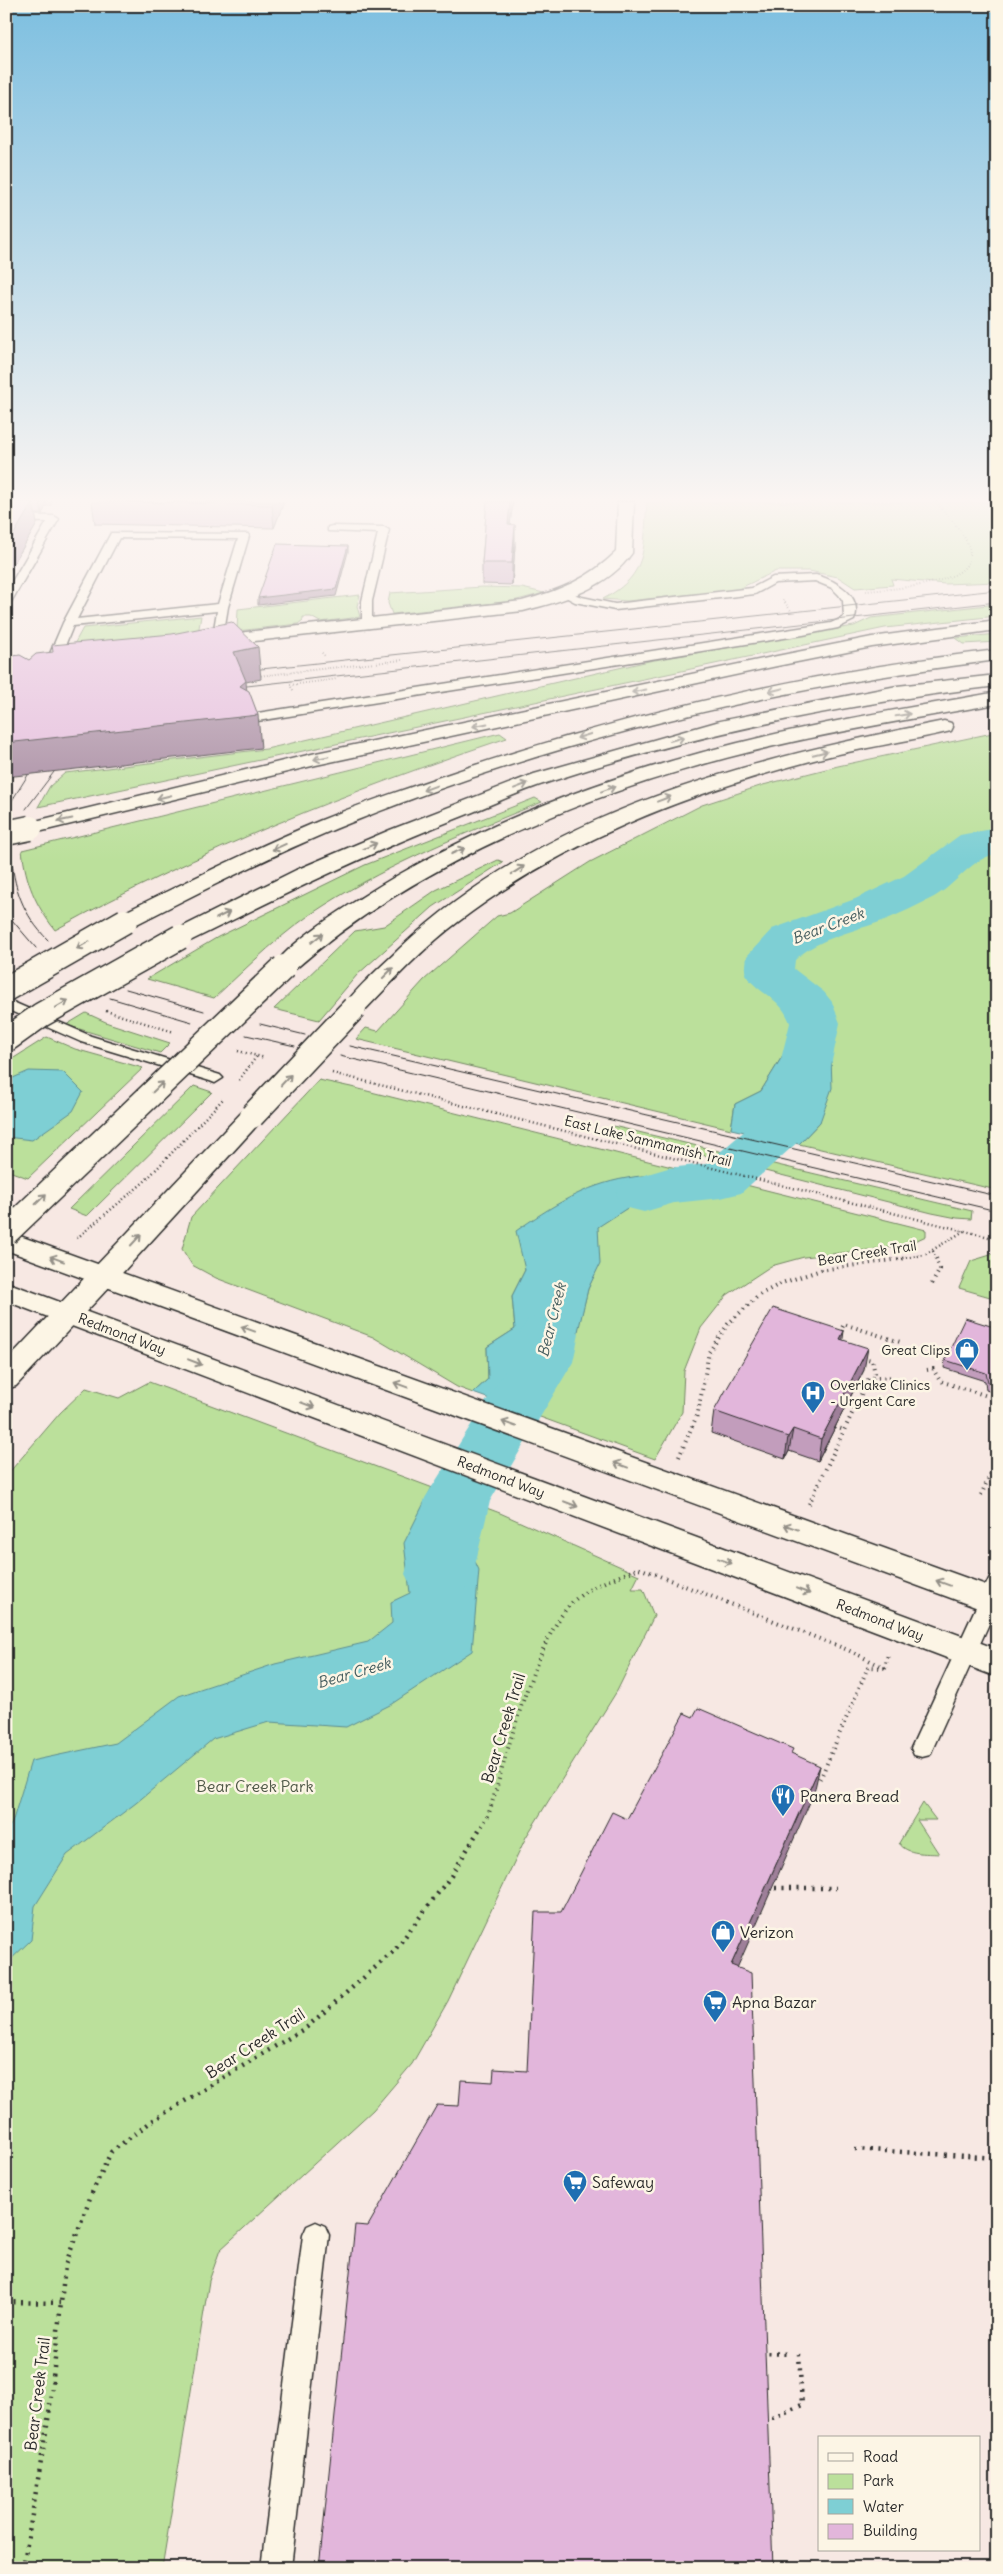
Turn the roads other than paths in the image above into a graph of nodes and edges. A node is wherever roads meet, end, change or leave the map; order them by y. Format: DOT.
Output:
graph roads {
  1 [pos="77,622"];
  2 [pos="221,622"];
  3 [pos="391,622"];
  4 [pos="842,622"];
  5 [pos="69,623"];
  6 [pos="368,625"];
  7 [pos="997,625"];
  8 [pos="218,641"];
  9 [pos="190,644"];
  10 [pos="997,655"];
  11 [pos="55,657"];
  12 [pos="997,680"];
  13 [pos="997,698"];
  14 [pos="997,717"];
  15 [pos="251,718"];
  16 [pos="6,833"];
  17 [pos="6,989"];
  18 [pos="6,1003"];
  19 [pos="6,1040"];
  20 [pos="215,1078"];
  21 [pos="6,1233"];
  22 [pos="6,1240"];
  23 [pos="103,1276"];
  24 [pos="6,1290"];
  25 [pos="68,1314"];
  26 [pos="6,1379"];
  27 [pos="994,1595"];
  28 [pos="966,1652"];
  29 [pos="997,1663"];
  30 [pos="922,1748"];
  31 [pos="316,2235"];
  32 [pos="276,2568"];
  1 -- 5 [label="lane"];
  2 -- 8 [label="lane"];
  3 -- 6 [label="main road"];
  4 -- 15 [label="lane"];
  5 -- 11 [label="lane"];
  6 -- 8 [label="main road"];
  7 -- 16 [label="main road, one-way, bridge"];
  8 -- 9 [label="main road"];
  10 -- 17 [label="main road, one-way, bridge"];
  19 -- 12 [label="main road, one-way, bridge"];
  21 -- 13 [label="main road, one-way, bridge"];
  23 -- 14 [label="main road, one-way, bridge"];
  18 -- 20 [label="lane"];
  23 -- 22 [label="main road, one-way"];
  23 -- 25 [label="main road"];
  27 -- 23 [label="main road, one-way"];
  24 -- 25 [label="main road, Redmond Way"];
  25 -- 26 [label="main road"];
  25 -- 28 [label="main road, Redmond Way, one-way"];
  27 -- 28 [label="lane"];
  28 -- 29 [label="main road, Redmond Way"];
  28 -- 30 [label="lane"];
  31 -- 32 [label="lane"];
}
